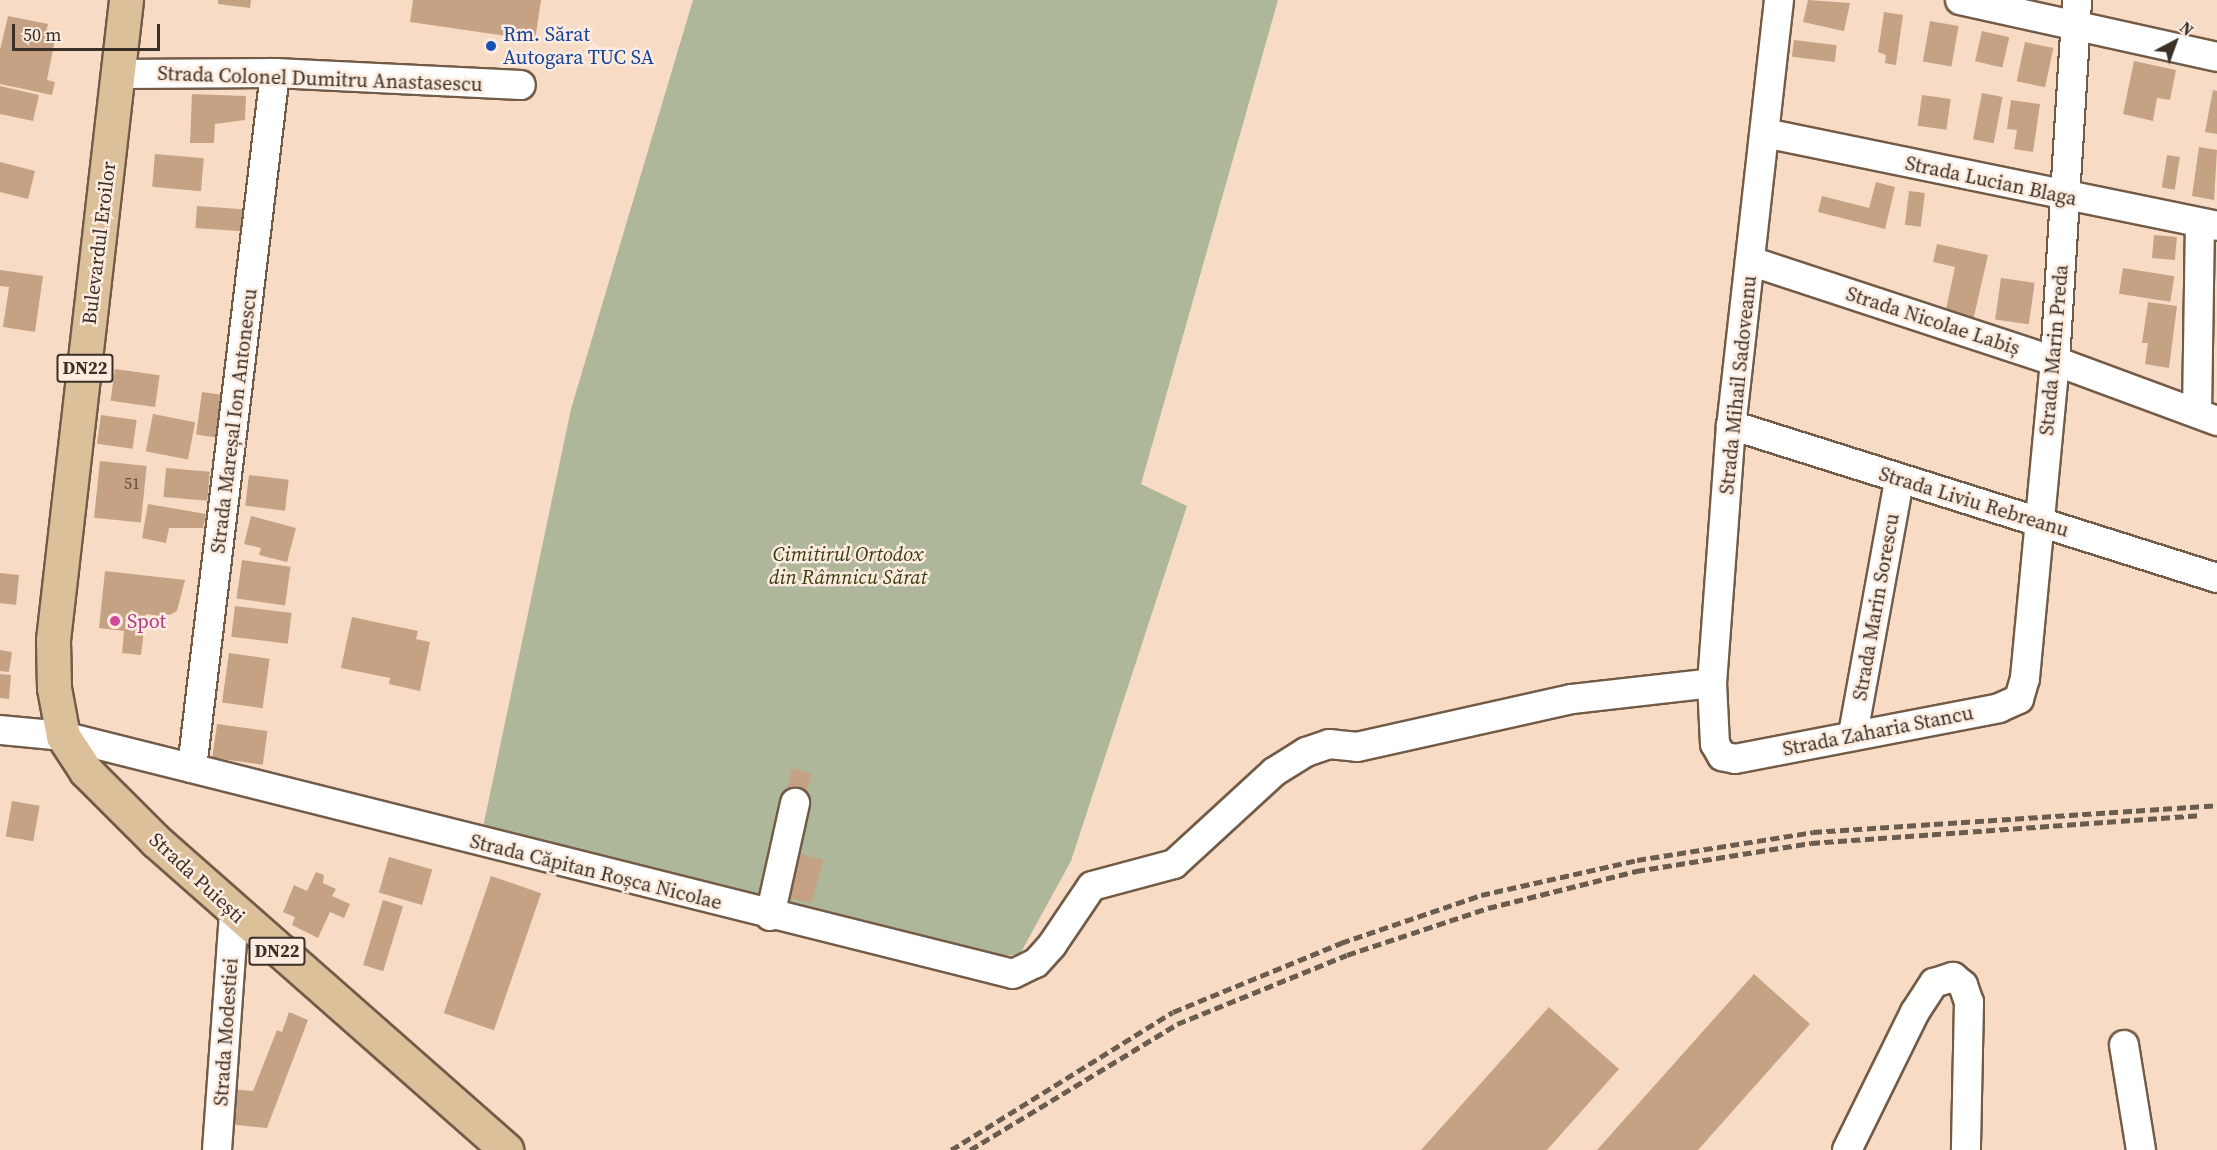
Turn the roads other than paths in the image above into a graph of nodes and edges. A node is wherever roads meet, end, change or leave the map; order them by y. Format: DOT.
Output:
graph roads {
  1 [pos="126,0"];
  2 [pos="1779,0"];
  3 [pos="1960,0"];
  4 [pos="2076,12"];
  5 [pos="2217,57"];
  6 [pos="275,73"];
  7 [pos="119,74"];
  8 [pos="521,85"];
  9 [pos="1765,133"];
  10 [pos="2067,197"];
  11 [pos="2208,225"];
  12 [pos="1750,261"];
  13 [pos="2055,361"];
  14 [pos="2207,417"];
  15 [pos="1731,425"];
  16 [pos="1899,480"];
  17 [pos="2039,522"];
  18 [pos="2217,578"];
  19 [pos="1712,683"];
  20 [pos="2019,699"];
  21 [pos="0,730"];
  22 [pos="1853,734"];
  23 [pos="63,736"];
  24 [pos="1735,759"];
  25 [pos="192,768"];
  26 [pos="795,803"];
  27 [pos="234,914"];
  28 [pos="770,916"];
  29 [pos="2124,1045"];
  30 [pos="217,1150"];
  31 [pos="507,1150"];
  32 [pos="1847,1150"];
  33 [pos="1966,1150"];
  34 [pos="2141,1150"];
  1 -- 7 [label="main road, Bulevardul Eroilor / DN22"];
  2 -- 9 [label="street, Strada Mihail Sadoveanu"];
  3 -- 4 [label="street"];
  4 -- 5 [label="street"];
  4 -- 10 [label="street, Strada Marin Preda"];
  6 -- 7 [label="street, Strada Colonel Dumitru Anastasescu"];
  6 -- 8 [label="street, Strada Colonel Dumitru Anastasescu"];
  6 -- 25 [label="street, Strada Mareșal Ion Antonescu"];
  7 -- 23 [label="main road, Bulevardul Eroilor / DN22"];
  9 -- 10 [label="street, Strada Lucian Blaga"];
  9 -- 12 [label="street, Strada Mihail Sadoveanu"];
  10 -- 11 [label="street, Strada Lucian Blaga"];
  10 -- 13 [label="street, Strada Marin Preda"];
  11 -- 14 [label="street"];
  12 -- 13 [label="street, Strada Nicolae Labiș"];
  12 -- 15 [label="street, Strada Mihail Sadoveanu"];
  13 -- 14 [label="street, Strada Nicolae Labiș"];
  13 -- 17 [label="street, Strada Marin Preda"];
  15 -- 16 [label="street, Strada Liviu Rebreanu"];
  15 -- 19 [label="street, Strada Mihail Sadoveanu"];
  16 -- 17 [label="street, Strada Liviu Rebreanu"];
  16 -- 22 [label="street, Strada Marin Sorescu"];
  17 -- 18 [label="street, Strada Liviu Rebreanu"];
  17 -- 20 [label="street, Strada Marin Preda"];
  19 -- 24 [label="street, Strada Mihail Sadoveanu"];
  19 -- 28 [label="street, Strada Căpitan Roșca Nicolae"];
  20 -- 22 [label="street, Strada Zaharia Stancu"];
  21 -- 23 [label="street, Strada Căpitan Roșca Nicolae"];
  22 -- 24 [label="street, Strada Zaharia Stancu"];
  23 -- 25 [label="street, Strada Căpitan Roșca Nicolae"];
  23 -- 27 [label="main road, Strada Puiești / DN22"];
  25 -- 28 [label="street, Strada Căpitan Roșca Nicolae"];
  26 -- 28 [label="street"];
  27 -- 30 [label="street, Strada Modestiei"];
  27 -- 31 [label="main road, Strada Puiești / DN22"];
  29 -- 34 [label="street"];
  32 -- 33 [label="street"];
}
